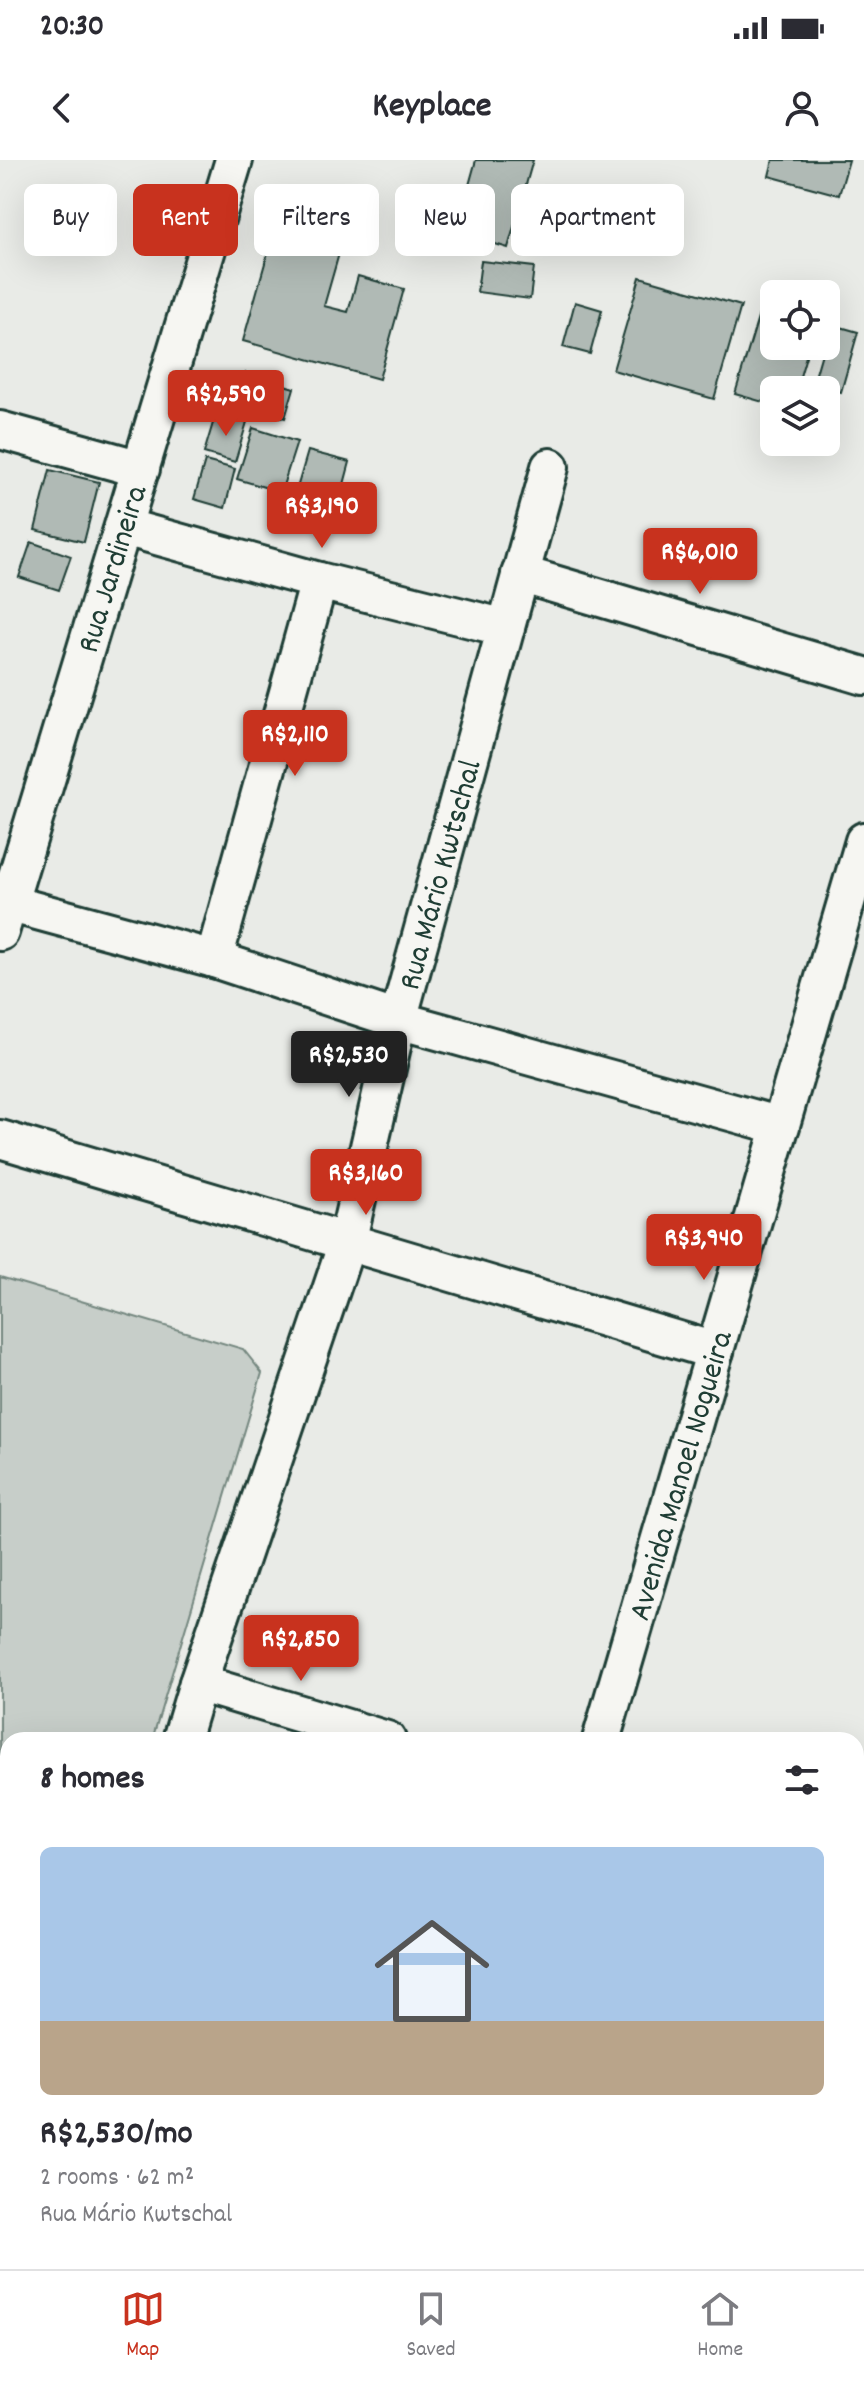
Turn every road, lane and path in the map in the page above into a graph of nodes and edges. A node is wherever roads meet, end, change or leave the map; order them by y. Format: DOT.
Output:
graph roads {
  1 [pos="234,160"];
  2 [pos="0,430"];
  3 [pos="550,467"];
  4 [pos="141,469"];
  5 [pos="124,527"];
  6 [pos="520,574"];
  7 [pos="319,581"];
  8 [pos="506,628"];
  9 [pos="864,676"];
  10 [pos="864,841"];
  11 [pos="3,913"];
  12 [pos="214,959"];
  13 [pos="398,1020"];
  14 [pos="781,1126"];
  15 [pos="0,1139"];
  16 [pos="347,1243"];
  17 [pos="715,1351"];
  18 [pos="198,1683"];
  19 [pos="183,1732"];
  20 [pos="360,1732"];
  21 [pos="603,1732"];
  1 -- 4 [label="street, Rua Jardineira"];
  2 -- 4 [label="street"];
  3 -- 6 [label="street, Rua Mário Kwtschal"];
  4 -- 5 [label="street, Rua Jardineira"];
  5 -- 7 [label="street"];
  5 -- 11 [label="street, Rua Jardineira"];
  6 -- 8 [label="street, Rua Mário Kwtschal"];
  6 -- 9 [label="street"];
  7 -- 8 [label="street"];
  7 -- 12 [label="street"];
  8 -- 13 [label="street, Rua Mário Kwtschal"];
  10 -- 14 [label="street, Avenida Manoel Nogueira"];
  11 -- 12 [label="street"];
  12 -- 13 [label="street"];
  13 -- 14 [label="street"];
  13 -- 16 [label="street, Rua Mário Kwtschal"];
  14 -- 17 [label="street, Avenida Manoel Nogueira"];
  15 -- 16 [label="street"];
  16 -- 17 [label="street"];
  16 -- 18 [label="street, Rua Mário Kwtschal"];
  17 -- 21 [label="street, Avenida Manoel Nogueira"];
  18 -- 19 [label="street, Rua Mário Kwtschal"];
  18 -- 20 [label="street"];
}
